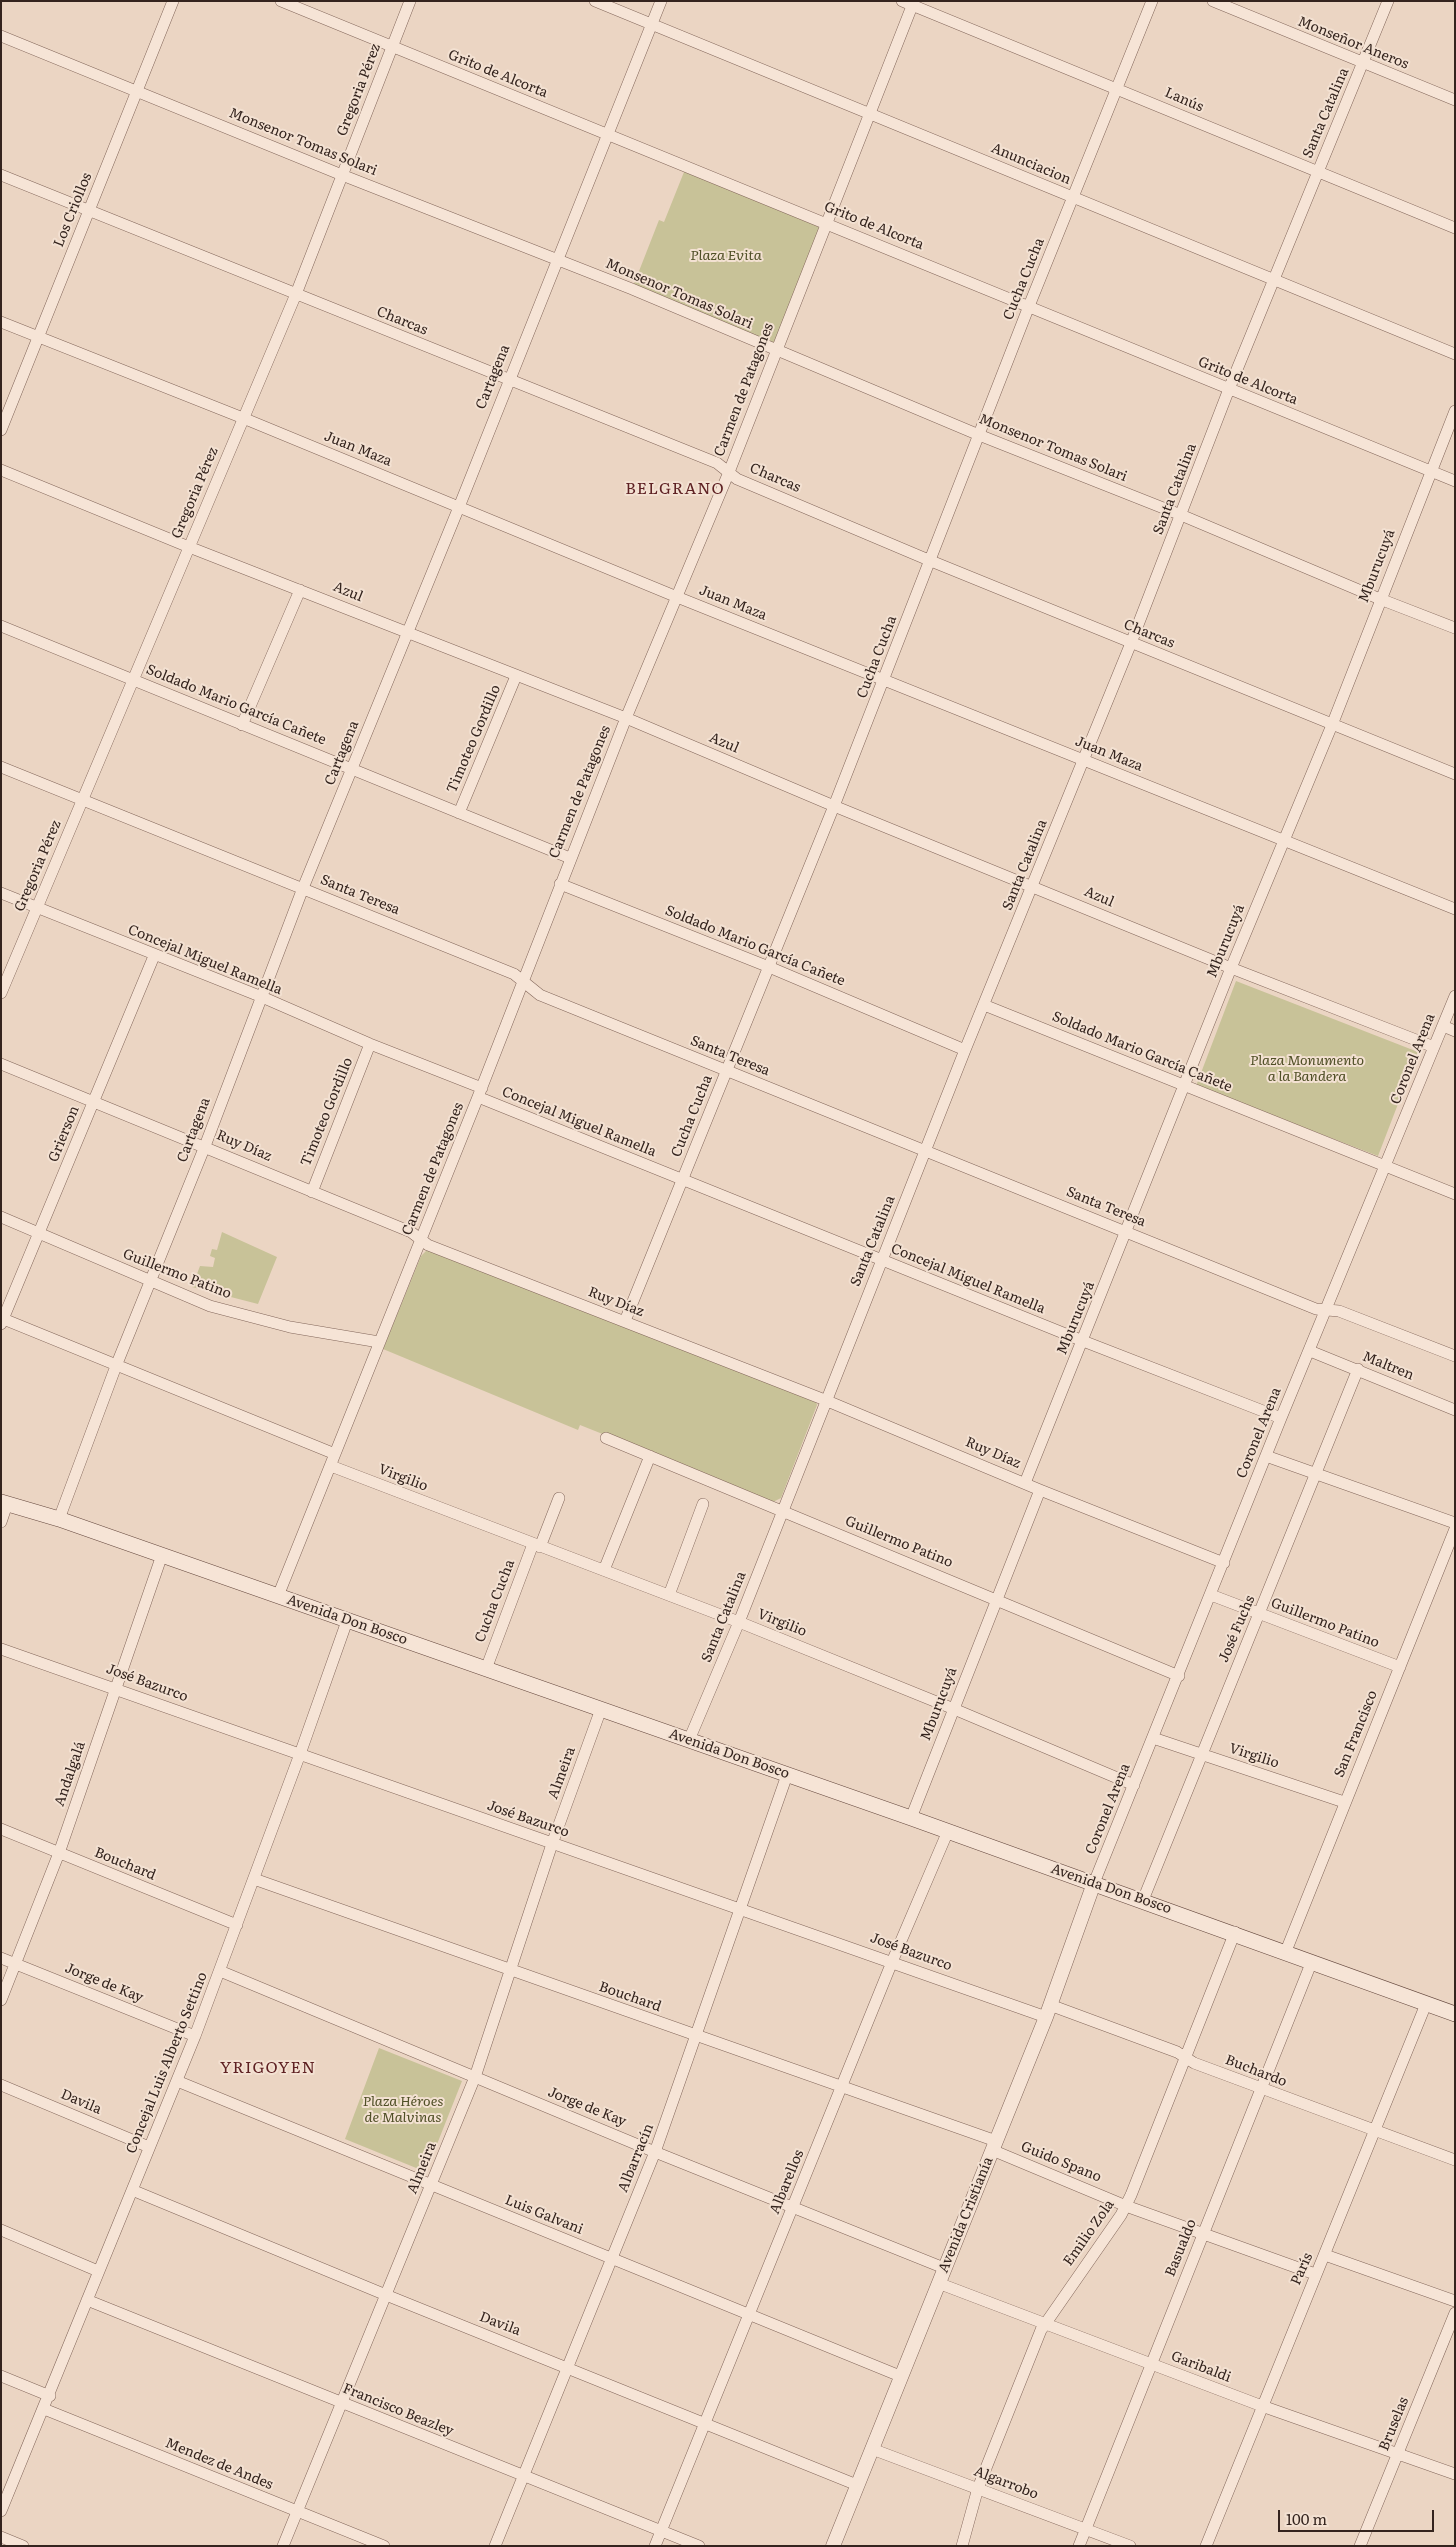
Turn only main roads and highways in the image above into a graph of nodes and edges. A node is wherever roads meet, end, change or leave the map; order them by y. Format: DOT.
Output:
graph roads {
  1 [pos="4,1503"];
  2 [pos="1455,2014"];
  1 -- 2 [label="main road, Avenida Don Bosco"];
}
